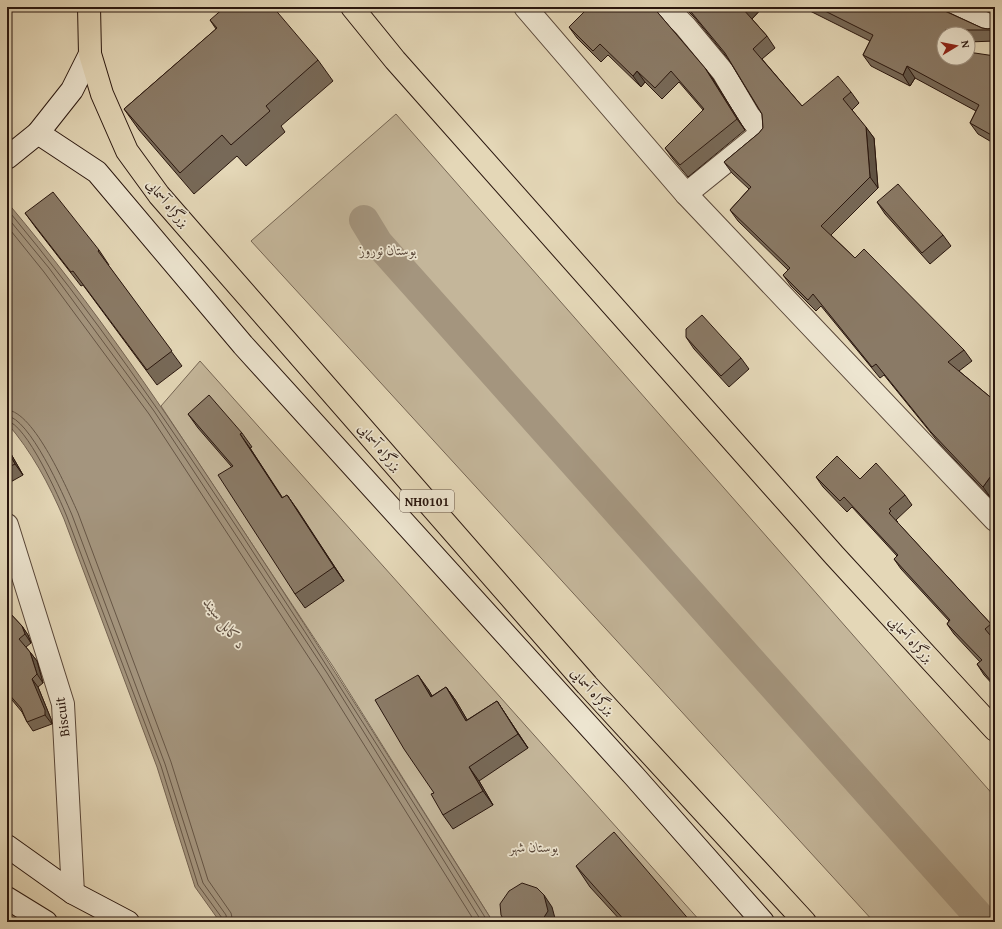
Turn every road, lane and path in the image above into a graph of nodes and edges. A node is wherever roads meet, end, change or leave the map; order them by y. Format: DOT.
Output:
graph roads {
  1 [pos="89,7"];
  2 [pos="352,7"];
  3 [pos="525,7"];
  4 [pos="666,7"];
  5 [pos="949,7"];
  6 [pos="995,28"];
  7 [pos="90,54"];
  8 [pos="38,133"];
  9 [pos="7,158"];
  10 [pos="686,194"];
  11 [pos="995,520"];
  12 [pos="7,525"];
  13 [pos="995,730"];
  14 [pos="7,846"];
  15 [pos="73,893"];
  16 [pos="7,898"];
  17 [pos="46,922"];
  18 [pos="128,922"];
  19 [pos="762,922"];
  20 [pos="805,922"];
  1 -- 7 [label="highway, بزرگراه آسمایی / NH0101"];
  2 -- 13 [label="highway, بزرگراه آسمایی"];
  3 -- 10 [label="main road"];
  4 -- 10 [label="main road"];
  5 -- 6 [label="main road"];
  7 -- 8 [label="main road"];
  7 -- 20 [label="highway, بزرگراه آسمایی / NH0101"];
  8 -- 9 [label="main road"];
  8 -- 19 [label="main road"];
  10 -- 11 [label="main road"];
  12 -- 15 [label="main road, Biscuit"];
  14 -- 15 [label="main road"];
  15 -- 18 [label="main road"];
  16 -- 17 [label="main road"];
}
